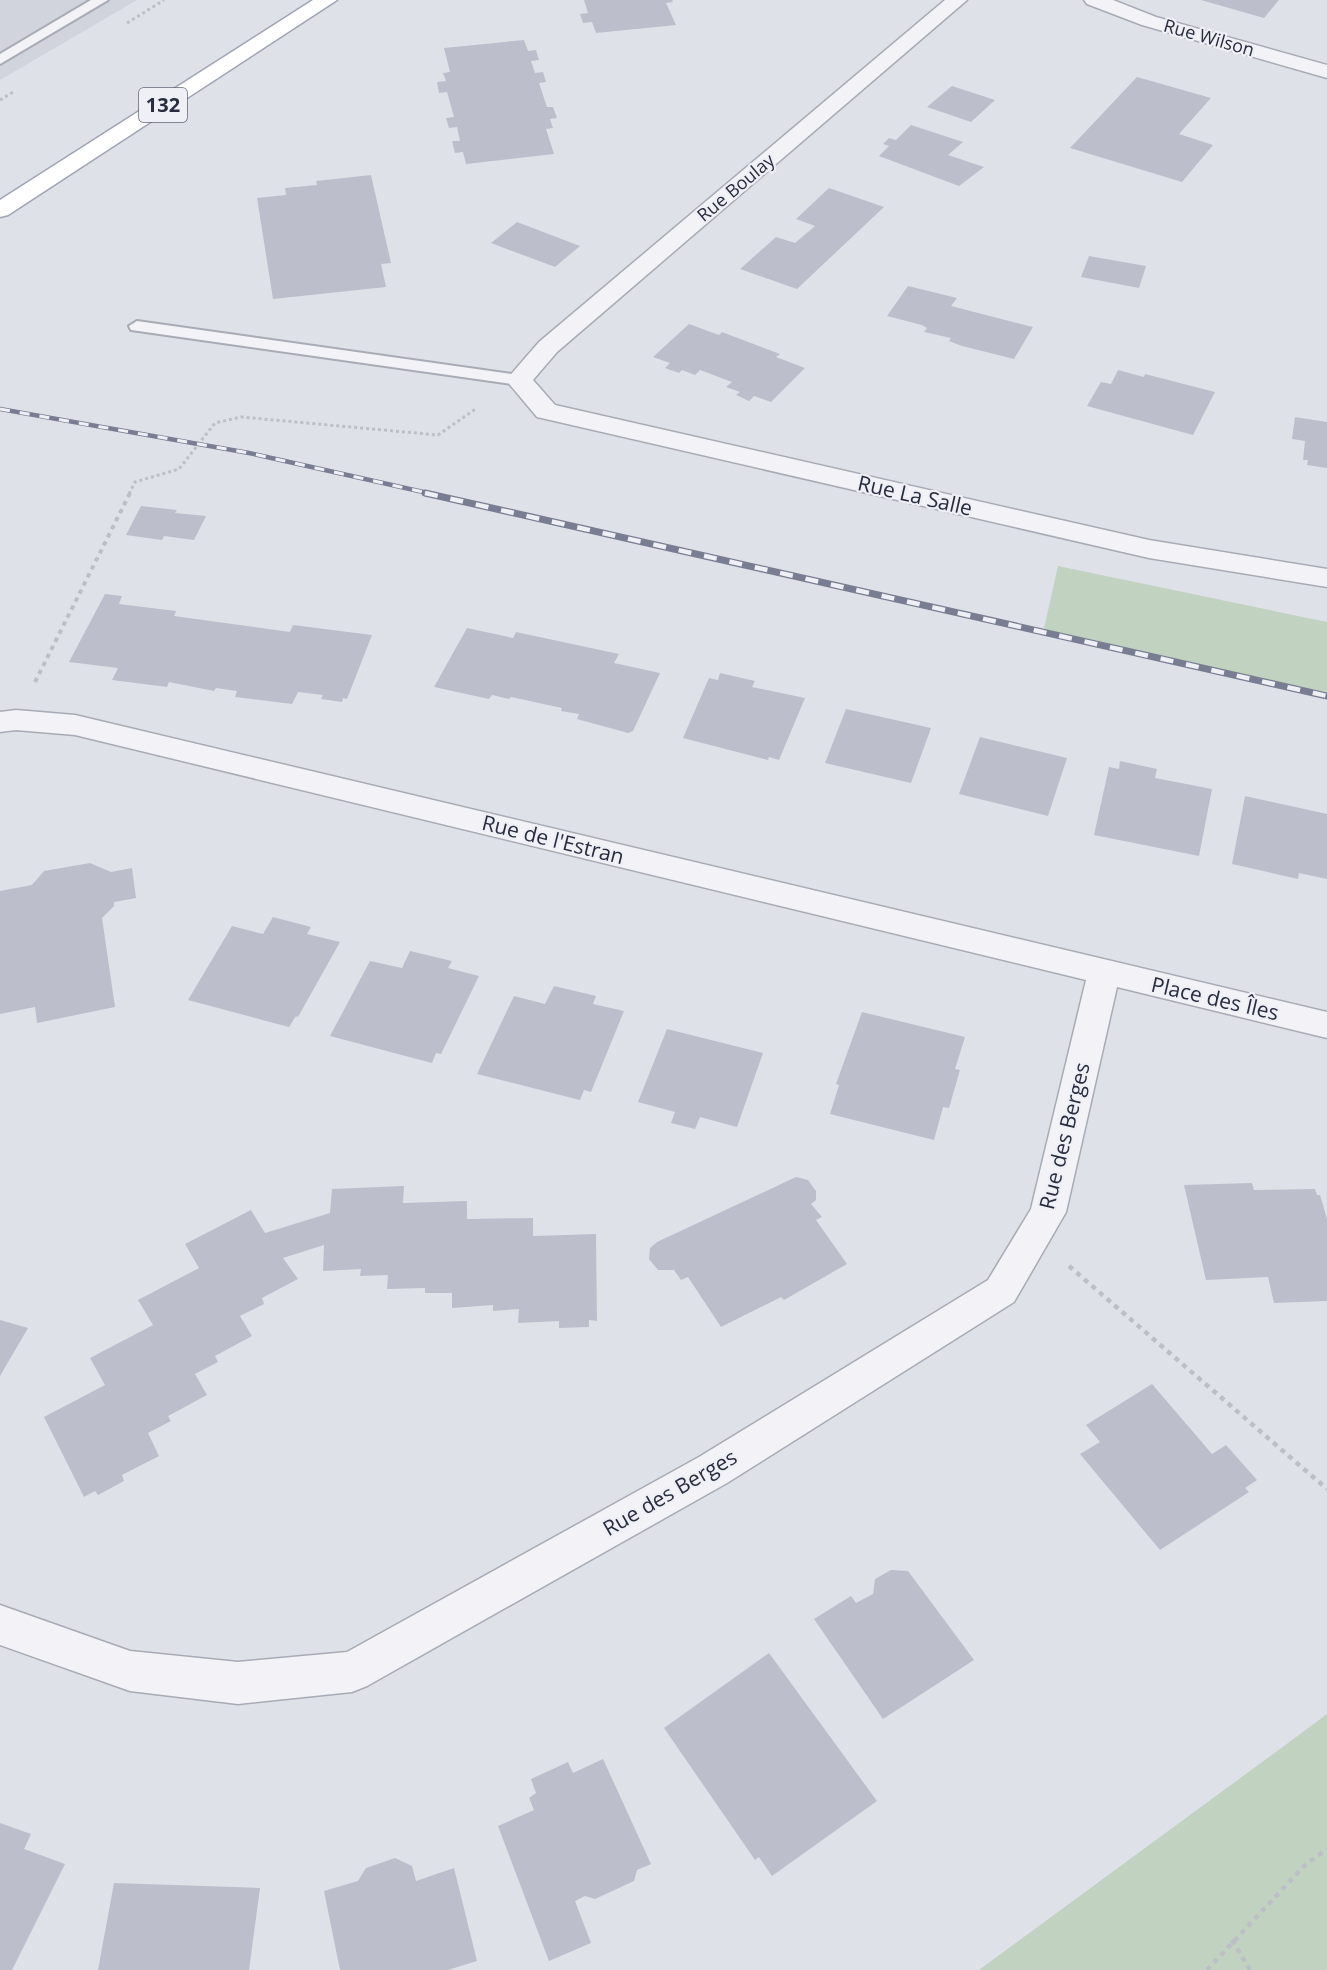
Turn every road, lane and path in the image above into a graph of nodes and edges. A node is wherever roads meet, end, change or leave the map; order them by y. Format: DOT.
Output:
graph roads {
  1 [pos="101,0"];
  2 [pos="327,0"];
  3 [pos="957,0"];
  4 [pos="1094,0"];
  5 [pos="0,60"];
  6 [pos="1327,72"];
  7 [pos="0,210"];
  8 [pos="137,326"];
  9 [pos="519,380"];
  10 [pos="1327,578"];
  11 [pos="8,721"];
  12 [pos="1104,973"];
  13 [pos="1327,1025"];
  14 [pos="1034,1235"];
  15 [pos="1327,1489"];
  16 [pos="0,1625"];
  17 [pos="1327,1849"];
  18 [pos="1232,1940"];
  19 [pos="1207,1970"];
  20 [pos="1250,1970"];
  1 -- 5 [label="lane"];
  2 -- 7 [label="main road, 132"];
  3 -- 9 [label="street, Rue Boulay"];
  4 -- 6 [label="street, Rue Wilson"];
  8 -- 9 [label="lane"];
  9 -- 10 [label="street, Rue La Salle"];
  9 -- 11 [label="path"];
  11 -- 12 [label="street, Rue de l'Estran"];
  12 -- 13 [label="street, Place des Îles"];
  12 -- 14 [label="street, Rue des Berges"];
  14 -- 15 [label="path"];
  14 -- 16 [label="street, Rue des Berges"];
  17 -- 18 [label="path"];
  18 -- 19 [label="path"];
  18 -- 20 [label="path"];
}
